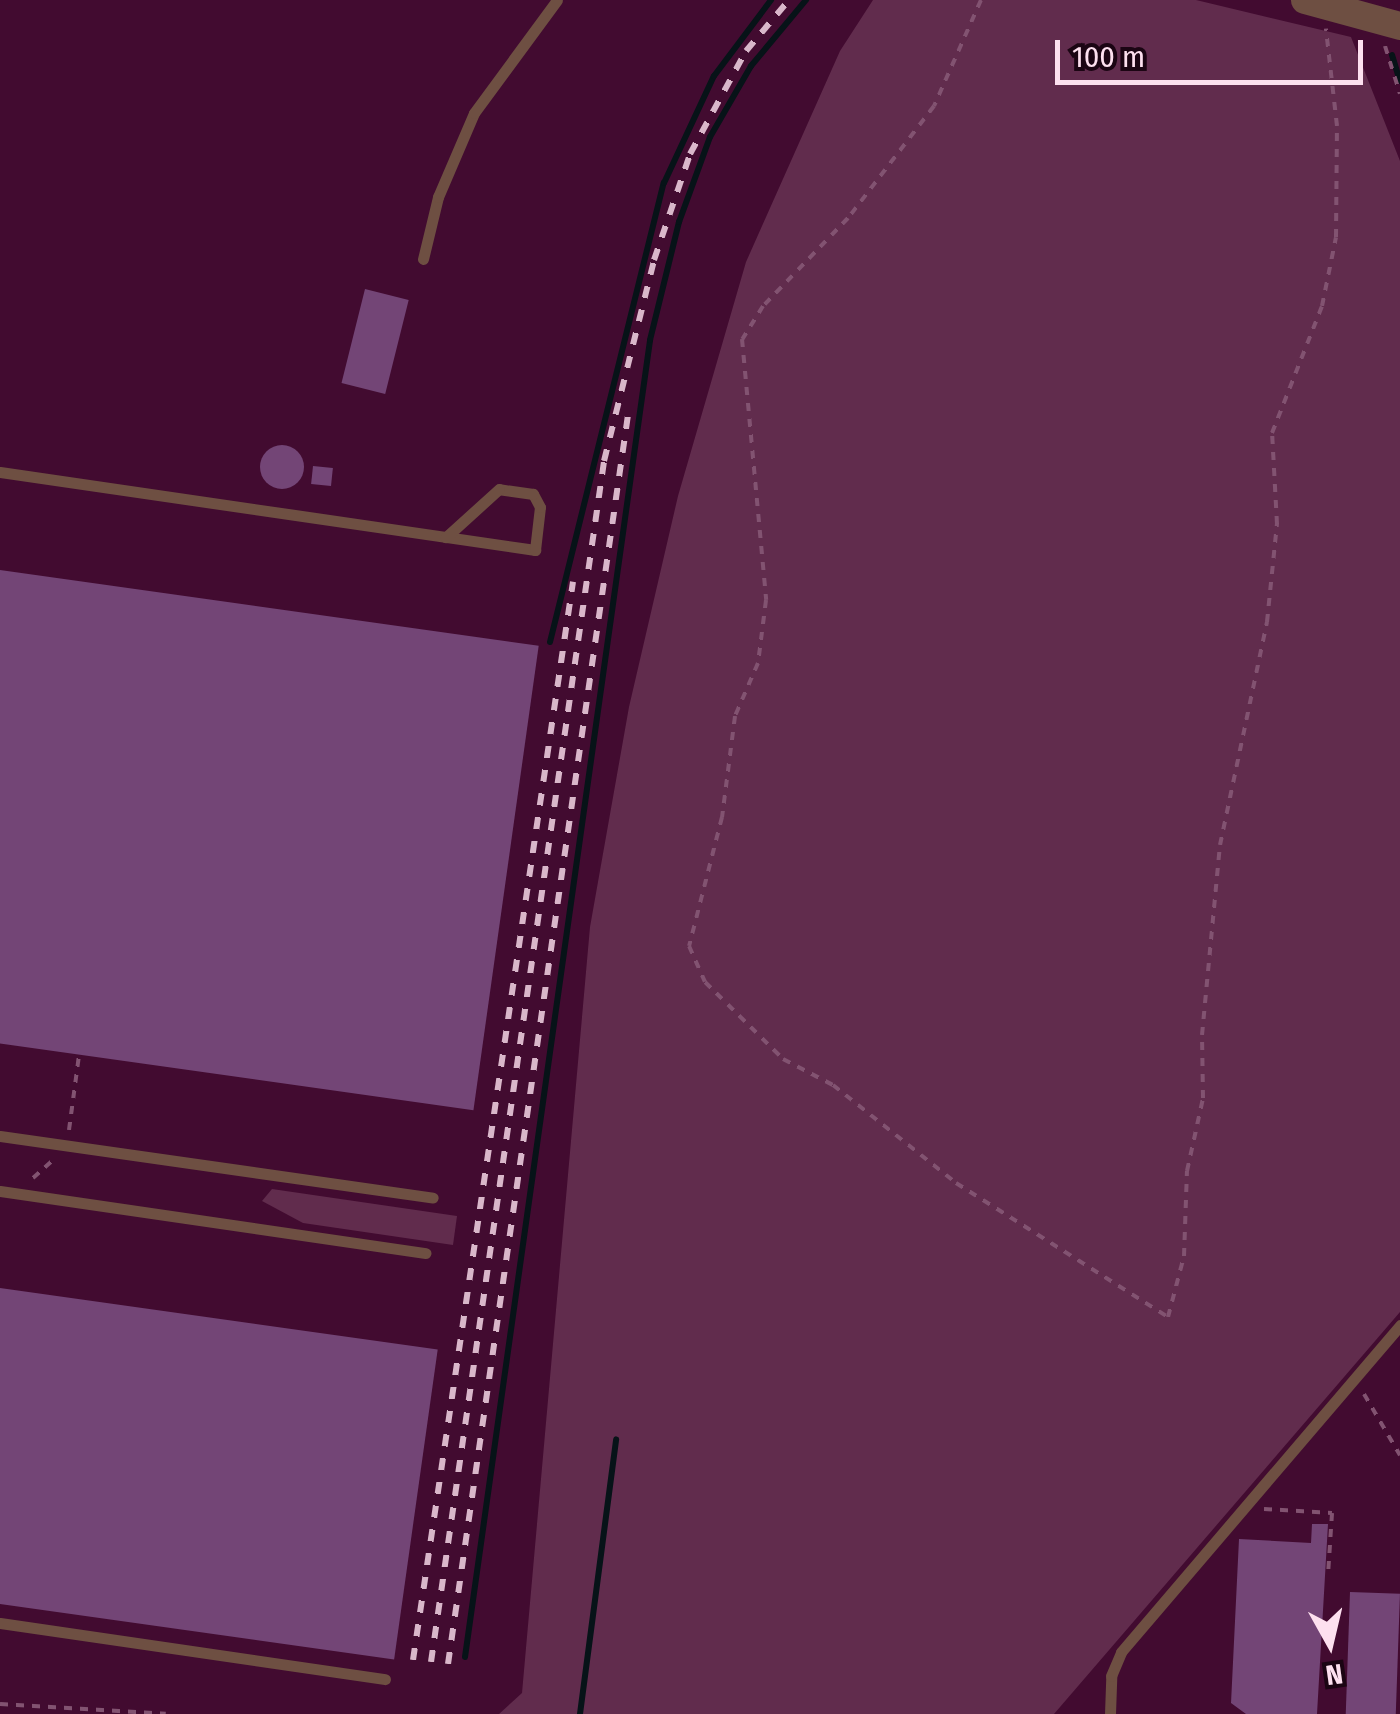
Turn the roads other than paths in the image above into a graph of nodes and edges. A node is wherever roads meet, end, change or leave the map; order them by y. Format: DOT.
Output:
graph roads {
  1 [pos="557,0"];
  2 [pos="1314,2"];
  3 [pos="1400,26"];
  4 [pos="423,258"];
  5 [pos="0,472"];
  6 [pos="446,537"];
  7 [pos="0,1136"];
  8 [pos="0,1192"];
  9 [pos="433,1198"];
  10 [pos="426,1253"];
  11 [pos="1400,1325"];
  12 [pos="0,1623"];
  13 [pos="386,1679"];
  14 [pos="1110,1714"];
  1 -- 4 [label="lane"];
  2 -- 3 [label="street"];
  5 -- 6 [label="lane"];
  6 -- 6 [label="lane"];
  7 -- 9 [label="lane"];
  8 -- 10 [label="lane"];
  11 -- 14 [label="lane"];
  12 -- 13 [label="lane"];
}
